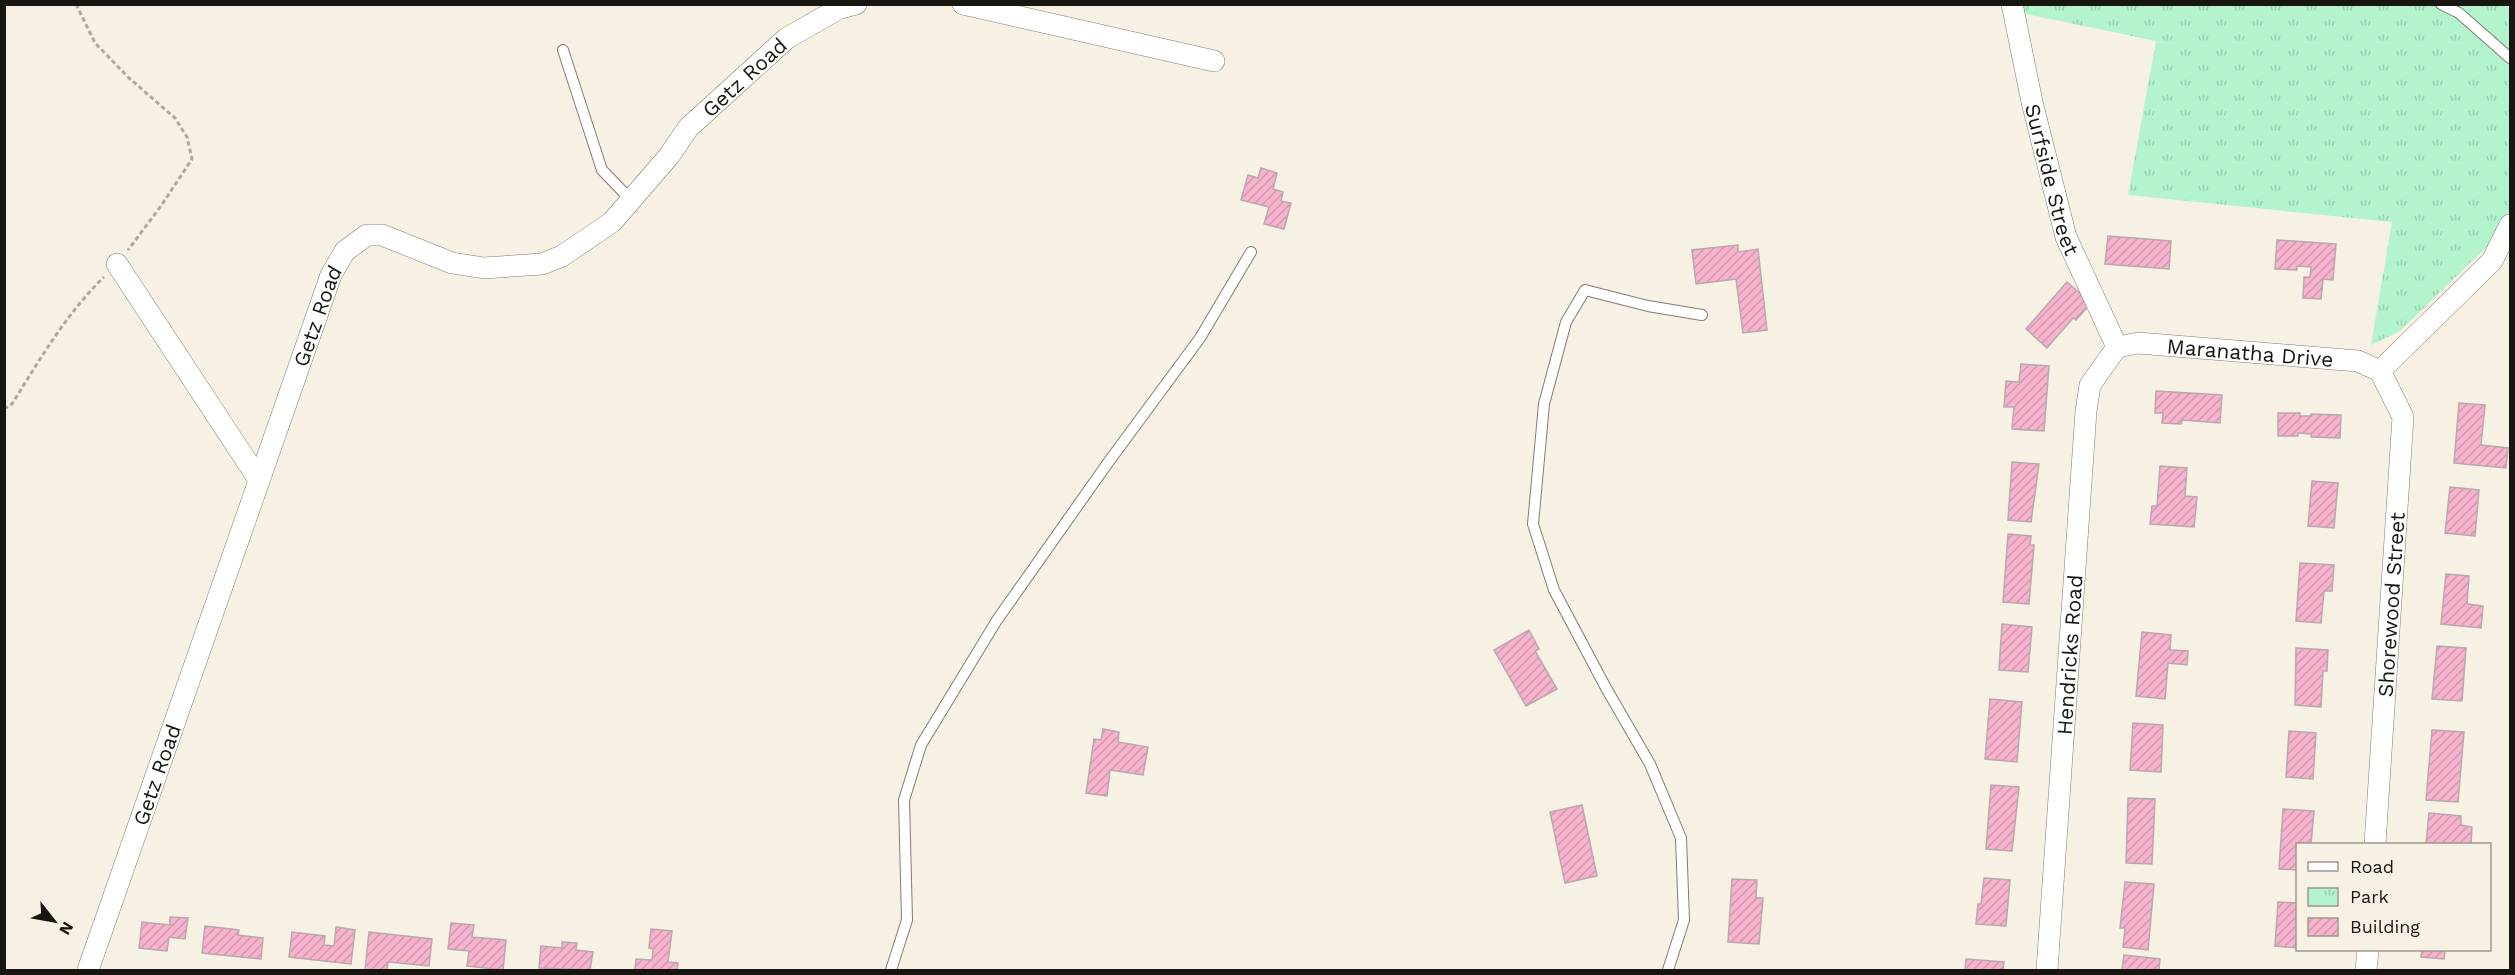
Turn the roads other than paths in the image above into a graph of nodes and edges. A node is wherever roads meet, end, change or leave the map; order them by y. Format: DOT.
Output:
graph roads {
  1 [pos="856,4"];
  2 [pos="963,4"];
  3 [pos="2012,4"];
  4 [pos="2441,4"];
  5 [pos="563,50"];
  6 [pos="2511,58"];
  7 [pos="1214,61"];
  8 [pos="631,200"];
  9 [pos="2511,225"];
  10 [pos="1251,252"];
  11 [pos="117,264"];
  12 [pos="1702,315"];
  13 [pos="2117,346"];
  14 [pos="2380,371"];
  15 [pos="259,480"];
  16 [pos="2375,843"];
  17 [pos="2368,951"];
  18 [pos="88,970"];
  19 [pos="891,970"];
  20 [pos="1668,970"];
  21 [pos="2047,970"];
  22 [pos="2366,970"];
  1 -- 8 [label="street, Getz Road"];
  2 -- 7 [label="street"];
  3 -- 13 [label="street, Surfside Street"];
  4 -- 6 [label="lane"];
  5 -- 8 [label="lane"];
  8 -- 15 [label="street, Getz Road"];
  9 -- 14 [label="street"];
  10 -- 19 [label="lane"];
  11 -- 15 [label="street"];
  12 -- 20 [label="lane"];
  13 -- 14 [label="street, Maranatha Drive"];
  13 -- 21 [label="street, Hendricks Road"];
  14 -- 16 [label="street, Shorewood Street"];
  15 -- 18 [label="street, Getz Road"];
  17 -- 22 [label="street"];
}
